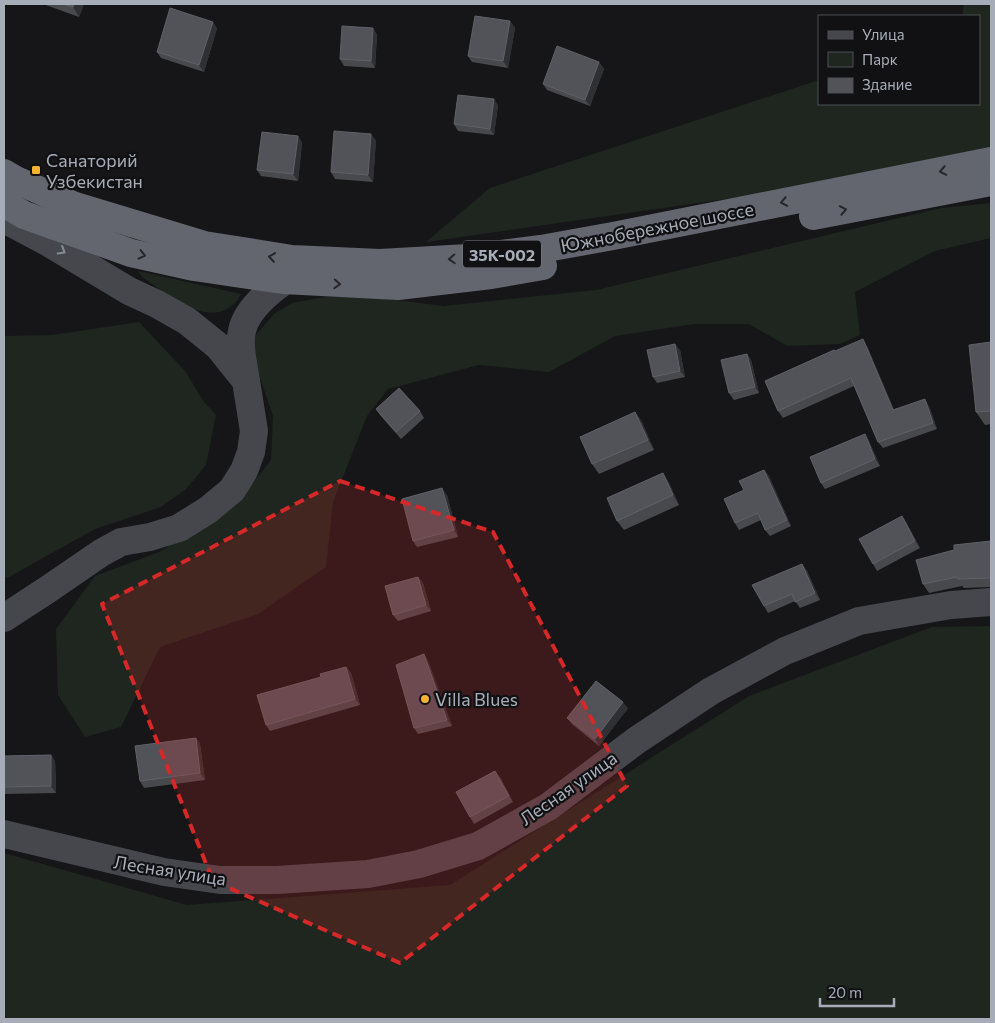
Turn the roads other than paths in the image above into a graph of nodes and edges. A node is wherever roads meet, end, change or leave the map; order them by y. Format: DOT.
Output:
graph roads {
  1 [pos="991,161"];
  2 [pos="4,173"];
  3 [pos="991,182"];
  4 [pos="4,203"];
  5 [pos="74,206"];
  6 [pos="4,219"];
  7 [pos="319,261"];
  8 [pos="283,280"];
  9 [pos="157,304"];
  10 [pos="246,381"];
  11 [pos="991,602"];
  12 [pos="4,618"];
  13 [pos="4,834"];
  1 -- 7 [label="highway, Южнобережное шоссе / 35К-002, one-way"];
  2 -- 5 [label="highway, Южнобережное шоссе / 35К-002"];
  8 -- 3 [label="highway, Южнобережное шоссе / 35К-002, one-way"];
  4 -- 8 [label="highway, Южнобережное шоссе / 35К-002, one-way"];
  7 -- 5 [label="highway, Южнобережное шоссе / 35К-002, one-way"];
  5 -- 9 [label="street"];
  6 -- 9 [label="street, one-way"];
  7 -- 8 [label="street"];
  8 -- 10 [label="street"];
  9 -- 10 [label="street"];
  10 -- 12 [label="street"];
  11 -- 13 [label="street, Лесная улица"];
}
